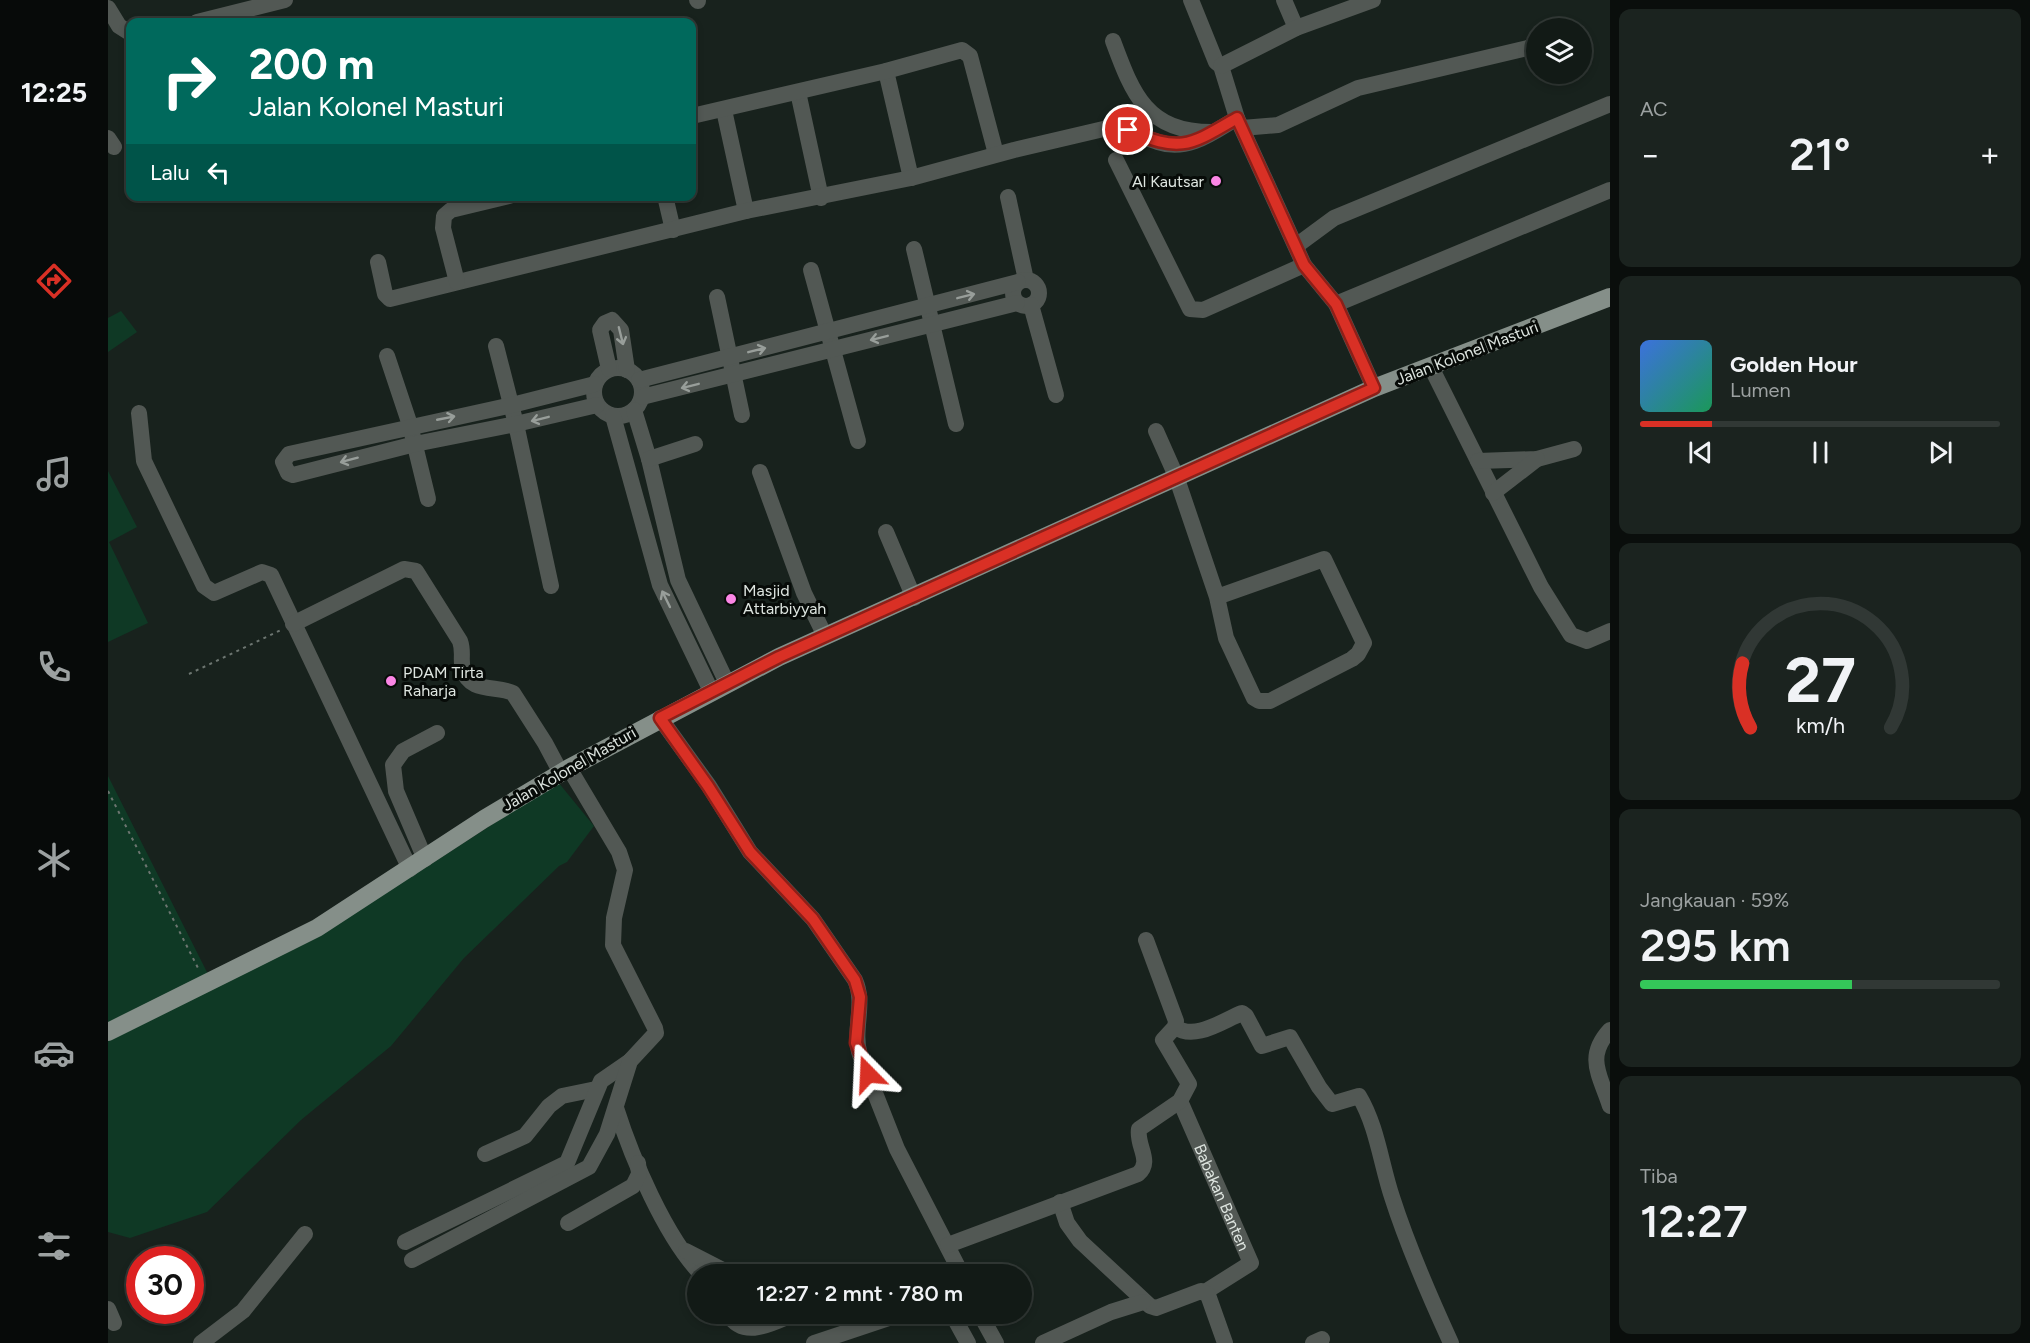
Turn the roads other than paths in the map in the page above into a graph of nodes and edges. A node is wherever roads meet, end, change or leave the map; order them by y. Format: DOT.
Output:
graph roads {
  1 [pos="285,0"];
  2 [pos="1191,0"];
  3 [pos="1284,0"];
  4 [pos="1373,0"];
  5 [pos="233,6"];
  6 [pos="109,14"];
  7 [pos="206,18"];
  8 [pos="1296,28"];
  9 [pos="126,30"];
  10 [pos="1113,41"];
  11 [pos="1526,48"];
  12 [pos="1221,66"];
  13 [pos="886,71"];
  14 [pos="798,92"];
  15 [pos="1610,104"];
  16 [pos="724,110"];
  17 [pos="696,115"];
  18 [pos="1240,123"];
  19 [pos="1213,132"];
  20 [pos="996,154"];
  21 [pos="1116,160"];
  22 [pos="911,178"];
  23 [pos="1610,190"];
  24 [pos="1008,197"];
  25 [pos="821,198"];
  26 [pos="488,201"];
  27 [pos="666,201"];
  28 [pos="746,211"];
  29 [pos="673,230"];
  30 [pos="1296,246"];
  31 [pos="914,249"];
  32 [pos="378,262"];
  33 [pos="1304,265"];
  34 [pos="811,270"];
  35 [pos="1022,281"];
  36 [pos="457,282"];
  37 [pos="717,297"];
  38 [pos="1610,297"];
  39 [pos="1024,304"];
  40 [pos="1336,304"];
  41 [pos="920,308"];
  42 [pos="924,326"];
  43 [pos="820,333"];
  44 [pos="496,346"];
  45 [pos="824,352"];
  46 [pos="387,356"];
  47 [pos="722,359"];
  48 [pos="1431,367"];
  49 [pos="609,369"];
  50 [pos="633,375"];
  51 [pos="726,376"];
  52 [pos="595,384"];
  53 [pos="1374,388"];
  54 [pos="1056,395"];
  55 [pos="638,404"];
  56 [pos="597,405"];
  57 [pos="506,406"];
  58 [pos="138,413"];
  59 [pos="742,415"];
  60 [pos="613,416"];
  61 [pos="956,424"];
  62 [pos="410,425"];
  63 [pos="511,425"];
  64 [pos="1156,431"];
  65 [pos="858,441"];
  66 [pos="415,444"];
  67 [pos="695,444"];
  68 [pos="1574,449"];
  69 [pos="649,459"];
  70 [pos="1537,459"];
  71 [pos="1478,461"];
  72 [pos="760,472"];
  73 [pos="1176,476"];
  74 [pos="1493,493"];
  75 [pos="428,499"];
  76 [pos="660,505"];
  77 [pos="640,512"];
  78 [pos="886,532"];
  79 [pos="551,586"];
  80 [pos="1217,597"];
  81 [pos="914,598"];
  82 [pos="293,624"];
  83 [pos="1610,631"];
  84 [pos="825,636"];
  85 [pos="727,683"];
  86 [pos="711,691"];
  87 [pos="660,718"];
  88 [pos="437,733"];
  89 [pos="565,770"];
  90 [pos="425,859"];
  91 [pos="410,869"];
  92 [pos="1146,940"];
  93 [pos="1176,1027"];
  94 [pos="1610,1030"];
  95 [pos="108,1032"];
  96 [pos="630,1061"];
  97 [pos="596,1089"];
  98 [pos="1180,1101"];
  99 [pos="1610,1106"];
  100 [pos="616,1108"];
  101 [pos="485,1154"];
  102 [pos="638,1162"];
  103 [pos="1060,1202"];
  104 [pos="568,1223"];
  105 [pos="305,1234"];
  106 [pos="405,1242"];
  107 [pos="948,1245"];
  108 [pos="683,1249"];
  109 [pos="412,1260"];
  110 [pos="694,1264"];
  111 [pos="712,1264"];
  112 [pos="957,1264"];
  113 [pos="1205,1292"];
  114 [pos="1143,1302"];
  115 [pos="736,1324"];
  116 [pos="770,1324"];
  117 [pos="871,1324"];
  118 [pos="958,1324"];
  119 [pos="986,1324"];
  120 [pos="201,1343"];
  121 [pos="814,1343"];
  122 [pos="968,1343"];
  123 [pos="996,1343"];
  124 [pos="1043,1343"];
  125 [pos="1224,1343"];
  126 [pos="1451,1343"];
  1 -- 5 [label="street"];
  2 -- 12 [label="street"];
  3 -- 8 [label="street"];
  4 -- 8 [label="street"];
  5 -- 7 [label="street"];
  6 -- 9 [label="street"];
  8 -- 12 [label="street"];
  10 -- 19 [label="street"];
  11 -- 18 [label="street"];
  12 -- 18 [label="street"];
  13 -- 14 [label="street"];
  13 -- 20 [label="street"];
  13 -- 22 [label="street"];
  14 -- 16 [label="street"];
  14 -- 25 [label="street"];
  15 -- 30 [label="street"];
  16 -- 17 [label="street"];
  16 -- 28 [label="street"];
  18 -- 19 [label="street"];
  18 -- 30 [label="street"];
  19 -- 20 [label="street"];
  20 -- 22 [label="street"];
  21 -- 33 [label="street"];
  22 -- 25 [label="street"];
  23 -- 40 [label="street"];
  24 -- 35 [label="street"];
  25 -- 28 [label="street"];
  26 -- 36 [label="street"];
  27 -- 29 [label="street"];
  28 -- 29 [label="street"];
  29 -- 36 [label="street"];
  30 -- 33 [label="street"];
  31 -- 41 [label="street"];
  32 -- 36 [label="street"];
  33 -- 40 [label="street"];
  34 -- 43 [label="street"];
  35 -- 39 [label="street"];
  35 -- 39 [label="street"];
  41 -- 35 [label="street, one-way"];
  37 -- 47 [label="street"];
  38 -- 48 [label="main road, Jalan Kolonel Masturi"];
  39 -- 42 [label="street"];
  39 -- 54 [label="street"];
  40 -- 53 [label="street"];
  41 -- 42 [label="street"];
  41 -- 43 [label="street"];
  42 -- 45 [label="street, one-way"];
  42 -- 61 [label="street"];
  43 -- 45 [label="street"];
  47 -- 43 [label="street, one-way"];
  44 -- 57 [label="street"];
  45 -- 51 [label="street"];
  45 -- 65 [label="street"];
  46 -- 62 [label="street"];
  47 -- 50 [label="street"];
  47 -- 51 [label="street"];
  48 -- 53 [label="main road, Jalan Kolonel Masturi"];
  48 -- 71 [label="street"];
  49 -- 50 [label="street"];
  49 -- 50 [label="street, one-way"];
  49 -- 52 [label="street"];
  50 -- 55 [label="street"];
  51 -- 55 [label="street, one-way"];
  51 -- 59 [label="street"];
  52 -- 56 [label="street"];
  52 -- 57 [label="street"];
  53 -- 73 [label="main road, Jalan Kolonel Masturi"];
  55 -- 60 [label="street"];
  55 -- 69 [label="street"];
  56 -- 60 [label="street"];
  56 -- 63 [label="street, one-way"];
  62 -- 57 [label="street, one-way"];
  57 -- 63 [label="street"];
  58 -- 82 [label="street"];
  60 -- 77 [label="street"];
  62 -- 66 [label="street"];
  66 -- 62 [label="street, one-way"];
  63 -- 66 [label="street"];
  63 -- 79 [label="street"];
  64 -- 73 [label="street"];
  66 -- 75 [label="street"];
  67 -- 69 [label="street"];
  68 -- 70 [label="street"];
  69 -- 76 [label="street"];
  70 -- 71 [label="street"];
  70 -- 74 [label="street"];
  71 -- 74 [label="street"];
  72 -- 84 [label="street"];
  73 -- 80 [label="street"];
  73 -- 81 [label="main road, Jalan Kolonel Masturi"];
  74 -- 83 [label="street"];
  76 -- 77 [label="street"];
  76 -- 85 [label="street"];
  86 -- 77 [label="street, one-way"];
  78 -- 81 [label="street"];
  80 -- 80 [label="street"];
  81 -- 84 [label="main road, Jalan Kolonel Masturi"];
  82 -- 89 [label="street"];
  82 -- 91 [label="street"];
  84 -- 85 [label="main road, Jalan Kolonel Masturi"];
  85 -- 86 [label="main road, Jalan Kolonel Masturi"];
  86 -- 87 [label="main road, Jalan Kolonel Masturi"];
  87 -- 89 [label="main road, Jalan Kolonel Masturi"];
  87 -- 107 [label="street"];
  88 -- 90 [label="street"];
  89 -- 90 [label="main road, Jalan Kolonel Masturi"];
  89 -- 96 [label="street"];
  90 -- 91 [label="main road, Jalan Kolonel Masturi"];
  91 -- 95 [label="main road, Jalan Kolonel Masturi"];
  92 -- 93 [label="street"];
  93 -- 98 [label="street"];
  93 -- 126 [label="street"];
  94 -- 99 [label="street"];
  96 -- 97 [label="street"];
  96 -- 100 [label="street"];
  97 -- 101 [label="street"];
  97 -- 106 [label="street"];
  98 -- 103 [label="street"];
  98 -- 113 [label="street, Babakan Banten"];
  100 -- 102 [label="street"];
  100 -- 109 [label="street"];
  102 -- 104 [label="street"];
  102 -- 108 [label="street"];
  103 -- 107 [label="street"];
  103 -- 114 [label="street"];
  105 -- 120 [label="street"];
  107 -- 112 [label="street"];
  108 -- 110 [label="street"];
  108 -- 111 [label="street"];
  113 -- 114 [label="street"];
  113 -- 125 [label="street"];
  114 -- 124 [label="street"];
  115 -- 116 [label="street"];
  117 -- 121 [label="street"];
  118 -- 122 [label="street"];
  119 -- 123 [label="street"];
}
